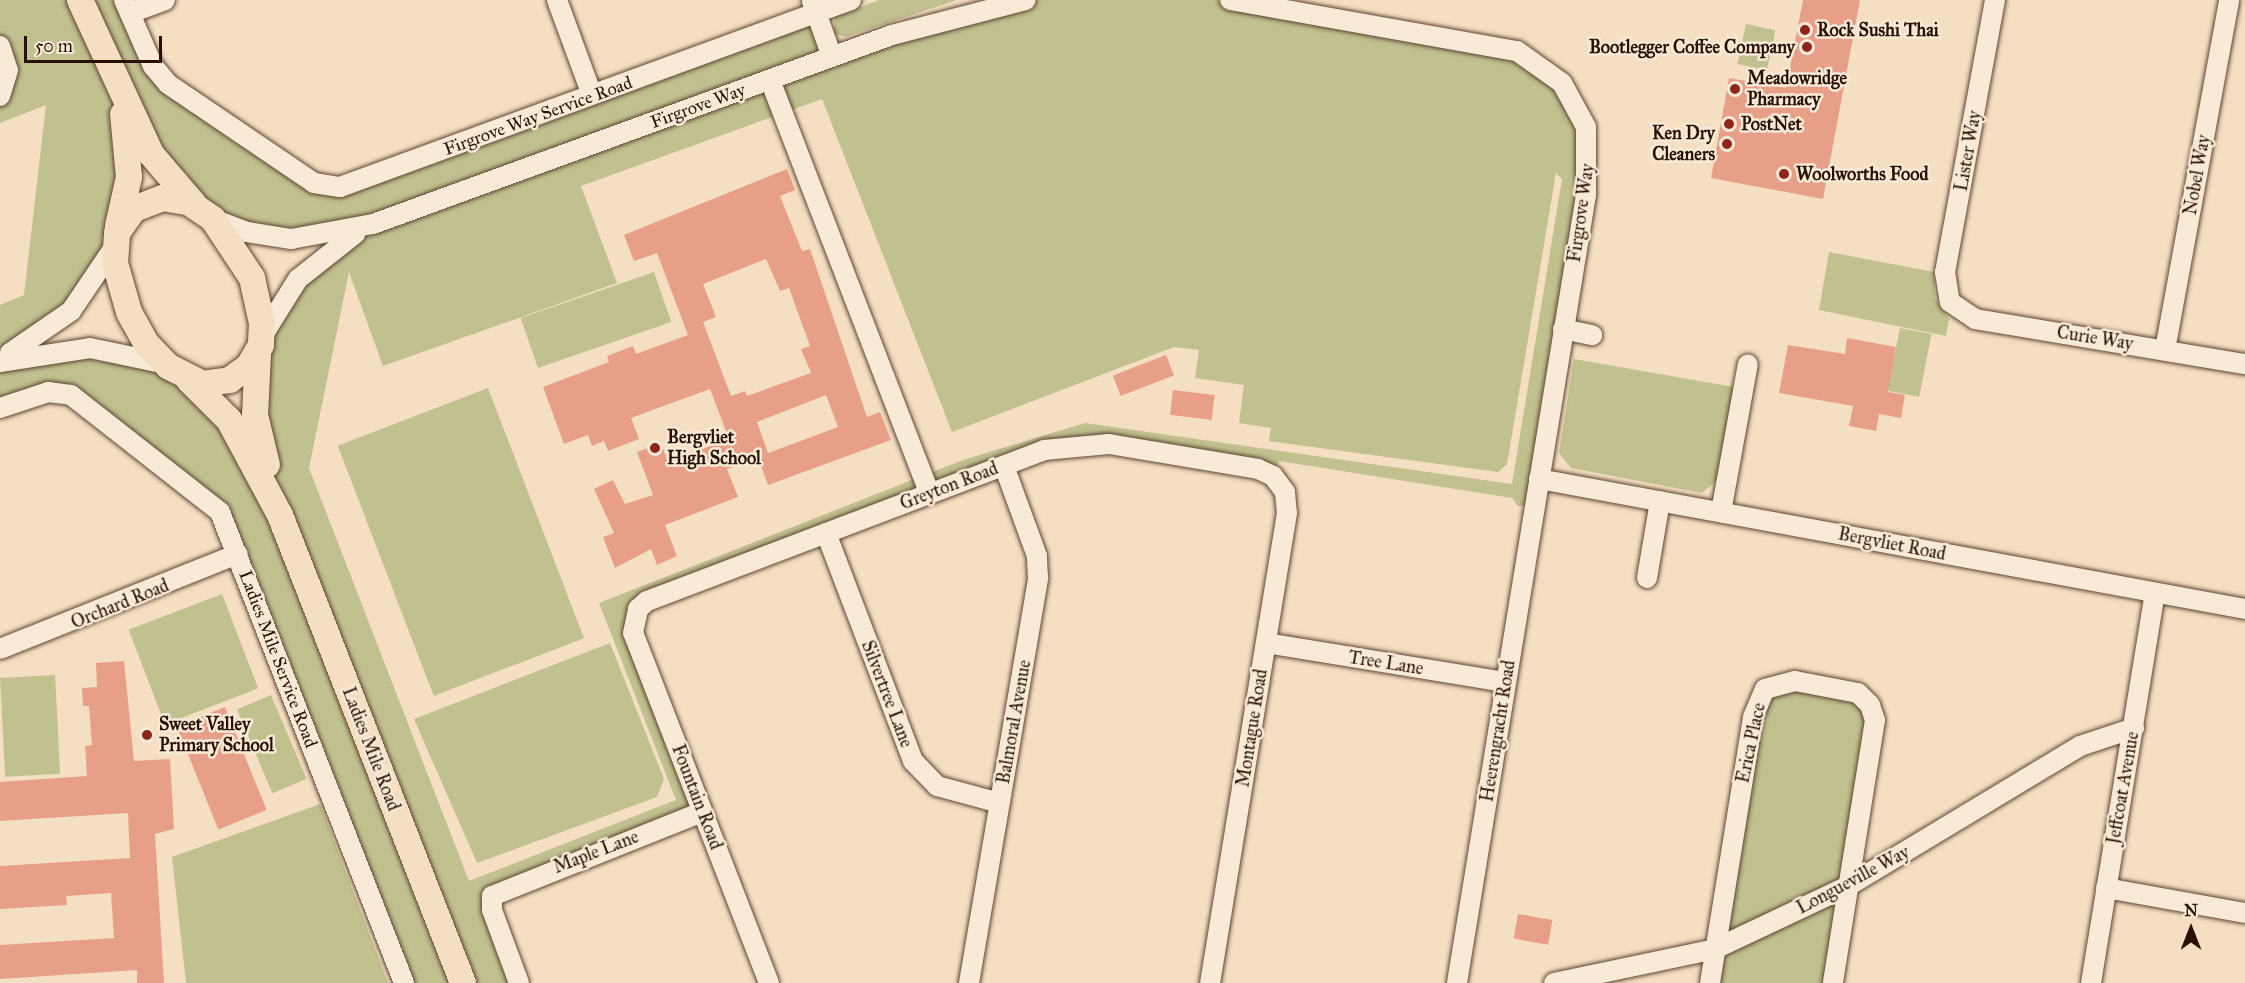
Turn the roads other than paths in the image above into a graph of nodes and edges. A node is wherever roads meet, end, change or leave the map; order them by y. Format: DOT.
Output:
graph roads {
  1 [pos="80,0"];
  2 [pos="165,0"];
  3 [pos="557,0"];
  4 [pos="851,0"];
  5 [pos="1026,0"];
  6 [pos="1230,0"];
  7 [pos="1995,0"];
  8 [pos="2229,0"];
  9 [pos="127,6"];
  10 [pos="814,6"];
  11 [pos="1309,6"];
  12 [pos="0,46"];
  13 [pos="832,57"];
  14 [pos="111,68"];
  15 [pos="770,80"];
  16 [pos="592,95"];
  17 [pos="0,96"];
  18 [pos="204,212"];
  19 [pos="373,224"];
  20 [pos="116,240"];
  21 [pos="1950,302"];
  22 [pos="1563,329"];
  23 [pos="1592,335"];
  24 [pos="260,345"];
  25 [pos="2165,350"];
  26 [pos="0,360"];
  27 [pos="1748,364"];
  28 [pos="2245,364"];
  29 [pos="178,373"];
  30 [pos="0,408"];
  31 [pos="1004,465"];
  32 [pos="1273,476"];
  33 [pos="1539,479"];
  34 [pos="929,493"];
  35 [pos="1660,501"];
  36 [pos="1720,512"];
  37 [pos="280,515"];
  38 [pos="826,533"];
  39 [pos="238,554"];
  40 [pos="1647,578"];
  41 [pos="2155,593"];
  42 [pos="638,609"];
  43 [pos="2245,609"];
  44 [pos="1266,644"];
  45 [pos="0,649"];
  46 [pos="1505,682"];
  47 [pos="2134,728"];
  48 [pos="1000,803"];
  49 [pos="702,812"];
  50 [pos="1848,886"];
  51 [pos="2106,888"];
  52 [pos="2245,913"];
  53 [pos="1715,949"];
  54 [pos="404,983"];
  55 [pos="463,983"];
  56 [pos="519,983"];
  57 [pos="769,983"];
  58 [pos="969,983"];
  59 [pos="1210,983"];
  60 [pos="1457,983"];
  61 [pos="1554,983"];
  62 [pos="1710,983"];
  63 [pos="1833,983"];
  64 [pos="2091,983"];
  1 -- 14 [label="main road"];
  2 -- 9 [label="street"];
  3 -- 16 [label="street"];
  4 -- 10 [label="street, Firgrove Way Service Road"];
  5 -- 13 [label="street, Firgrove Way"];
  6 -- 11 [label="street, Firgrove Way"];
  7 -- 21 [label="street, Lister Way"];
  8 -- 25 [label="street, Nobel Way"];
  9 -- 16 [label="street, Firgrove Way Service Road"];
  10 -- 13 [label="street"];
  10 -- 16 [label="street, Firgrove Way Service Road"];
  11 -- 22 [label="street, Firgrove Way"];
  12 -- 17 [label="street"];
  13 -- 15 [label="street, Firgrove Way"];
  14 -- 18 [label="main road"];
  14 -- 20 [label="main road"];
  15 -- 19 [label="street, Firgrove Way"];
  15 -- 34 [label="street"];
  18 -- 19 [label="street, Firgrove Way"];
  18 -- 20 [label="main road"];
  18 -- 24 [label="main road"];
  19 -- 24 [label="street, Firgrove Way"];
  20 -- 26 [label="street"];
  20 -- 29 [label="main road"];
  21 -- 25 [label="street, Curie Way"];
  22 -- 23 [label="street"];
  22 -- 33 [label="street, Firgrove Way"];
  24 -- 29 [label="main road"];
  24 -- 37 [label="main road, Ladies Mile Road"];
  25 -- 28 [label="street, Curie Way"];
  26 -- 29 [label="street"];
  27 -- 36 [label="street"];
  29 -- 37 [label="main road, Ladies Mile Road"];
  30 -- 39 [label="street, Ladies Mile Service Road"];
  31 -- 32 [label="street, Greyton Road"];
  31 -- 34 [label="street, Greyton Road"];
  31 -- 48 [label="street, Balmoral Avenue"];
  32 -- 44 [label="street, Montague Road"];
  33 -- 35 [label="street, Bergvliet Road"];
  33 -- 46 [label="street, Heerengracht Road"];
  34 -- 38 [label="street, Greyton Road"];
  35 -- 36 [label="street, Bergvliet Road"];
  35 -- 40 [label="street"];
  36 -- 41 [label="street, Bergvliet Road"];
  37 -- 55 [label="main road, Ladies Mile Road"];
  38 -- 42 [label="street, Greyton Road"];
  38 -- 48 [label="street, Silvertree Lane"];
  39 -- 45 [label="street, Orchard Road"];
  39 -- 54 [label="street, Ladies Mile Service Road"];
  41 -- 43 [label="street, Bergvliet Road"];
  41 -- 47 [label="street, Jeffcoat Avenue"];
  42 -- 49 [label="street, Fountain Road"];
  44 -- 46 [label="street, Tree Lane"];
  44 -- 59 [label="street, Montague Road"];
  46 -- 60 [label="street, Heerengracht Road"];
  47 -- 50 [label="street, Longueville Way"];
  47 -- 51 [label="street, Jeffcoat Avenue"];
  48 -- 58 [label="street, Balmoral Avenue"];
  49 -- 56 [label="street, Maple Lane"];
  49 -- 57 [label="street, Fountain Road"];
  50 -- 53 [label="street, Longueville Way"];
  50 -- 53 [label="street, Erica Place"];
  50 -- 63 [label="street, Erica Place"];
  51 -- 52 [label="street"];
  51 -- 64 [label="street, Jeffcoat Avenue"];
  53 -- 61 [label="street, Longueville Way"];
  53 -- 62 [label="street, Erica Place"];
}
